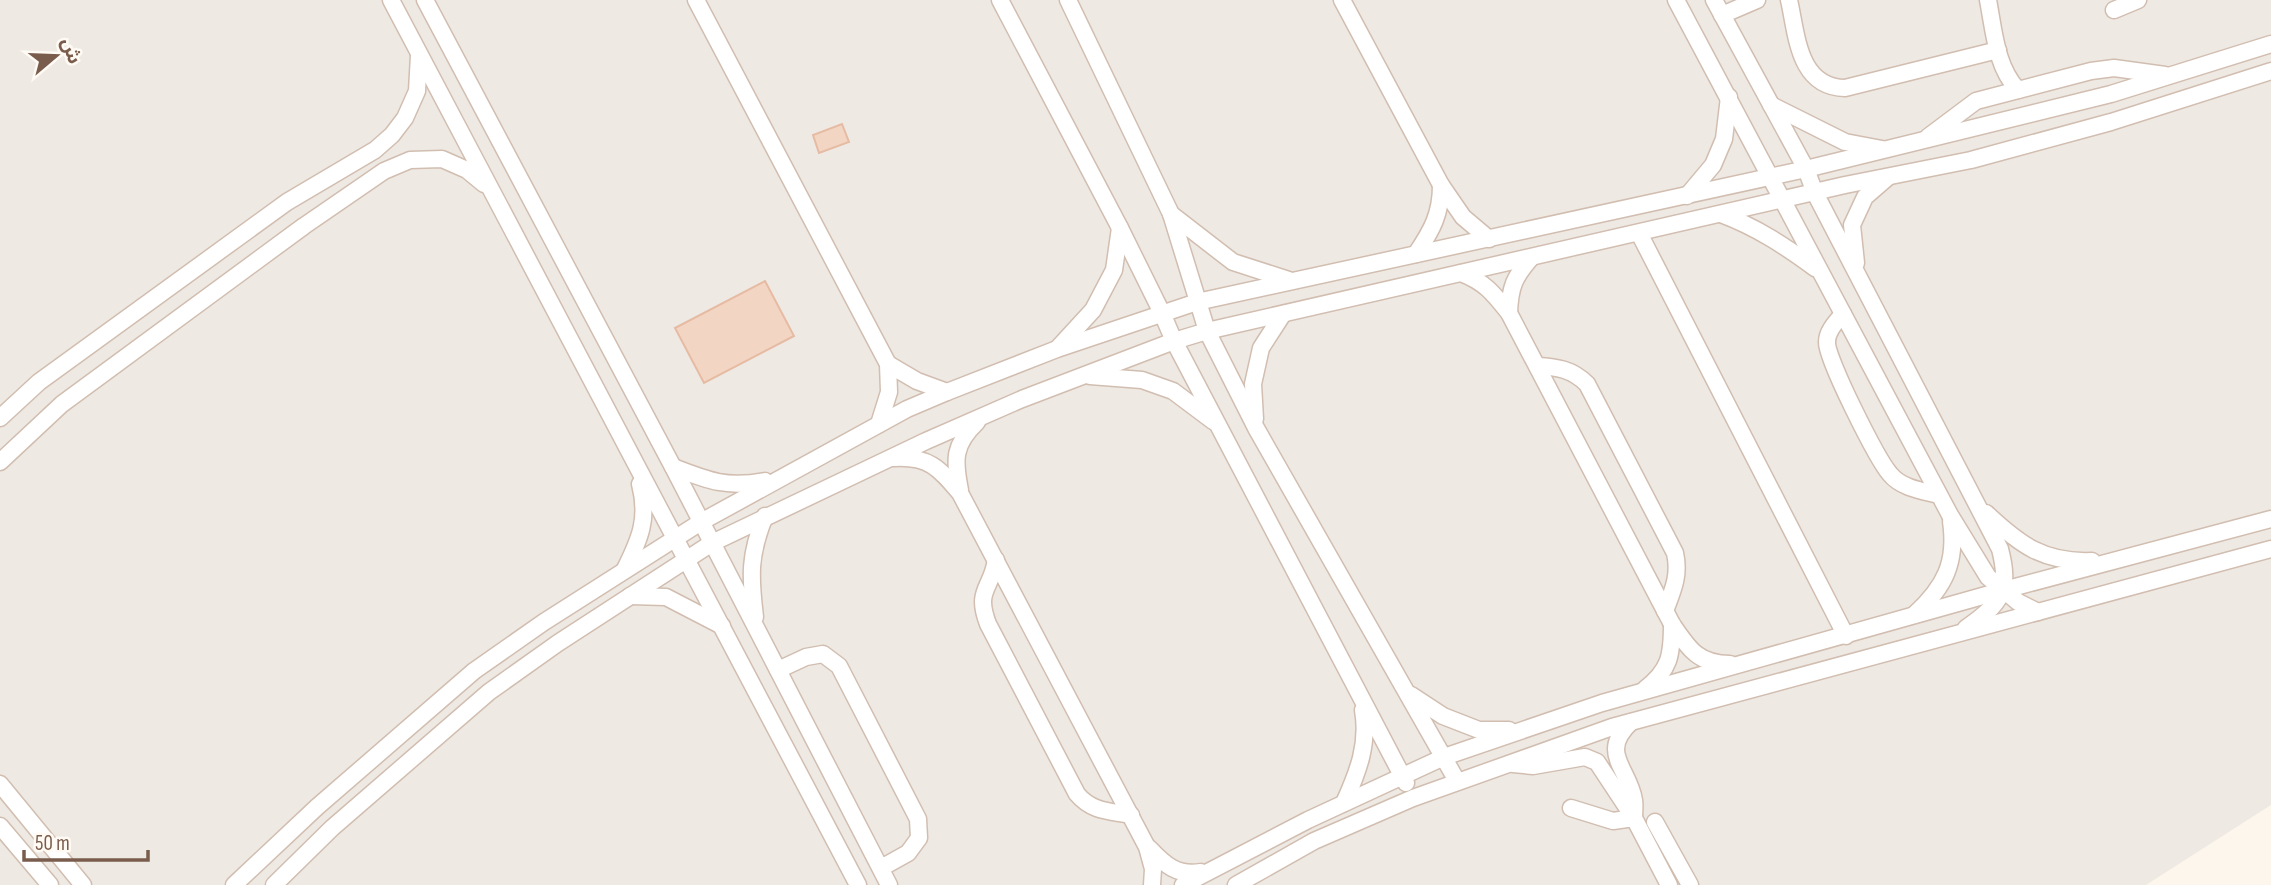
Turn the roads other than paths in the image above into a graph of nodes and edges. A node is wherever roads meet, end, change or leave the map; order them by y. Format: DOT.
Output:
graph roads {
  1 [pos="391,0"];
  2 [pos="425,0"];
  3 [pos="696,0"];
  4 [pos="1000,0"];
  5 [pos="1068,0"];
  6 [pos="1342,0"];
  7 [pos="1676,0"];
  8 [pos="1714,0"];
  9 [pos="1757,0"];
  10 [pos="1789,0"];
  11 [pos="1987,0"];
  12 [pos="2138,0"];
  13 [pos="2114,10"];
  14 [pos="1722,15"];
  15 [pos="2271,44"];
  16 [pos="1998,50"];
  17 [pos="419,53"];
  18 [pos="2271,71"];
  19 [pos="2171,75"];
  20 [pos="2018,90"];
  21 [pos="1729,97"];
  22 [pos="1771,105"];
  23 [pos="1923,141"];
  24 [pos="1887,150"];
  25 [pos="1806,169"];
  26 [pos="1889,176"];
  27 [pos="1772,177"];
  28 [pos="1441,185"];
  29 [pos="490,189"];
  30 [pos="1815,192"];
  31 [pos="1687,195"];
  32 [pos="1782,200"];
  33 [pos="1171,214"];
  34 [pos="1721,214"];
  35 [pos="1120,228"];
  36 [pos="1639,233"];
  37 [pos="1489,239"];
  38 [pos="1416,254"];
  39 [pos="1532,257"];
  40 [pos="1820,271"];
  41 [pos="1461,273"];
  42 [pos="1857,273"];
  43 [pos="1292,281"];
  44 [pos="1197,302"];
  45 [pos="1163,313"];
  46 [pos="1509,313"];
  47 [pos="1283,314"];
  48 [pos="1843,314"];
  49 [pos="1207,331"];
  50 [pos="1174,341"];
  51 [pos="1057,349"];
  52 [pos="888,364"];
  53 [pos="1536,366"];
  54 [pos="1084,376"];
  55 [pos="947,392"];
  56 [pos="984,416"];
  57 [pos="0,418"];
  58 [pos="879,424"];
  59 [pos="1218,425"];
  60 [pos="1256,428"];
  61 [pos="888,458"];
  62 [pos="635,461"];
  63 [pos="0,462"];
  64 [pos="673,467"];
  65 [pos="781,478"];
  66 [pos="960,493"];
  67 [pos="1939,495"];
  68 [pos="1977,504"];
  69 [pos="1950,515"];
  70 [pos="765,516"];
  71 [pos="2271,519"];
  72 [pos="701,522"];
  73 [pos="675,538"];
  74 [pos="712,543"];
  75 [pos="2271,549"];
  76 [pos="686,559"];
  77 [pos="996,560"];
  78 [pos="2122,560"];
  79 [pos="624,571"];
  80 [pos="2004,590"];
  81 [pos="630,596"];
  82 [pos="2038,612"];
  83 [pos="1668,617"];
  84 [pos="1910,618"];
  85 [pos="722,626"];
  86 [pos="756,627"];
  87 [pos="1959,633"];
  88 [pos="1846,636"];
  89 [pos="1743,664"];
  90 [pos="778,670"];
  91 [pos="1641,692"];
  92 [pos="1408,694"];
  93 [pos="1361,697"];
  94 [pos="1632,721"];
  95 [pos="1522,730"];
  96 [pos="1444,757"];
  97 [pos="1507,764"];
  98 [pos="1403,776"];
  99 [pos="1457,781"];
  100 [pos="0,784"];
  101 [pos="1413,798"];
  102 [pos="1344,803"];
  103 [pos="1572,808"];
  104 [pos="1131,815"];
  105 [pos="1634,818"];
  106 [pos="1655,822"];
  107 [pos="0,826"];
  108 [pos="1147,847"];
  109 [pos="881,868"];
  110 [pos="1211,871"];
  111 [pos="50,885"];
  112 [pos="83,885"];
  113 [pos="234,885"];
  114 [pos="274,885"];
  115 [pos="858,885"];
  116 [pos="889,885"];
  117 [pos="1152,885"];
  118 [pos="1183,885"];
  119 [pos="1236,885"];
  120 [pos="1669,885"];
  121 [pos="1690,885"];
  1 -- 17 [label="lane"];
  2 -- 64 [label="lane"];
  3 -- 52 [label="lane"];
  4 -- 35 [label="lane"];
  5 -- 33 [label="lane"];
  6 -- 28 [label="lane"];
  7 -- 21 [label="lane"];
  8 -- 14 [label="lane"];
  9 -- 14 [label="lane"];
  10 -- 16 [label="lane"];
  11 -- 16 [label="lane"];
  12 -- 13 [label="lane"];
  14 -- 22 [label="lane"];
  15 -- 19 [label="lane"];
  16 -- 20 [label="lane"];
  17 -- 29 [label="lane"];
  17 -- 57 [label="lane"];
  18 -- 26 [label="lane"];
  19 -- 20 [label="lane"];
  19 -- 23 [label="lane"];
  20 -- 23 [label="lane"];
  21 -- 27 [label="lane"];
  21 -- 31 [label="lane"];
  22 -- 24 [label="lane"];
  22 -- 25 [label="lane"];
  23 -- 24 [label="lane"];
  24 -- 25 [label="lane"];
  25 -- 27 [label="lane"];
  25 -- 30 [label="lane"];
  26 -- 30 [label="lane"];
  26 -- 42 [label="lane"];
  27 -- 31 [label="lane"];
  27 -- 32 [label="lane"];
  28 -- 37 [label="lane"];
  28 -- 38 [label="lane"];
  29 -- 62 [label="lane"];
  29 -- 63 [label="lane"];
  30 -- 32 [label="lane"];
  30 -- 42 [label="lane"];
  31 -- 37 [label="lane"];
  32 -- 34 [label="lane"];
  32 -- 40 [label="lane"];
  33 -- 43 [label="lane"];
  33 -- 44 [label="lane"];
  34 -- 36 [label="lane"];
  34 -- 40 [label="lane"];
  35 -- 45 [label="lane"];
  35 -- 51 [label="lane"];
  36 -- 39 [label="lane"];
  36 -- 88 [label="lane"];
  37 -- 38 [label="lane"];
  38 -- 43 [label="lane"];
  39 -- 41 [label="lane"];
  39 -- 46 [label="lane"];
  40 -- 48 [label="lane"];
  41 -- 46 [label="lane"];
  41 -- 47 [label="lane"];
  42 -- 68 [label="lane"];
  43 -- 44 [label="lane"];
  44 -- 45 [label="lane"];
  44 -- 49 [label="lane"];
  45 -- 50 [label="lane"];
  45 -- 51 [label="lane"];
  46 -- 53 [label="lane"];
  47 -- 49 [label="lane"];
  47 -- 60 [label="lane"];
  48 -- 67 [label="lane"];
  48 -- 67 [label="lane"];
  49 -- 50 [label="lane"];
  49 -- 60 [label="lane"];
  50 -- 54 [label="lane"];
  50 -- 59 [label="lane"];
  51 -- 55 [label="lane"];
  52 -- 55 [label="lane"];
  52 -- 58 [label="lane"];
  53 -- 83 [label="lane"];
  53 -- 83 [label="lane"];
  54 -- 56 [label="lane"];
  54 -- 59 [label="lane"];
  55 -- 58 [label="lane"];
  56 -- 61 [label="lane"];
  56 -- 66 [label="lane"];
  58 -- 65 [label="lane"];
  59 -- 93 [label="lane"];
  60 -- 92 [label="lane"];
  61 -- 66 [label="lane"];
  61 -- 70 [label="lane"];
  62 -- 73 [label="lane"];
  62 -- 79 [label="lane"];
  64 -- 65 [label="lane"];
  64 -- 72 [label="lane"];
  65 -- 72 [label="lane"];
  66 -- 77 [label="lane"];
  67 -- 69 [label="lane"];
  68 -- 78 [label="lane"];
  68 -- 80 [label="lane"];
  69 -- 80 [label="lane"];
  69 -- 84 [label="lane"];
  70 -- 74 [label="lane"];
  70 -- 86 [label="lane"];
  71 -- 78 [label="lane"];
  72 -- 73 [label="lane"];
  72 -- 74 [label="lane"];
  73 -- 76 [label="lane"];
  73 -- 79 [label="lane"];
  74 -- 76 [label="lane"];
  74 -- 86 [label="lane"];
  75 -- 82 [label="lane"];
  76 -- 81 [label="lane"];
  76 -- 85 [label="lane"];
  77 -- 104 [label="lane"];
  77 -- 104 [label="lane"];
  78 -- 80 [label="lane"];
  79 -- 113 [label="lane"];
  80 -- 82 [label="lane"];
  80 -- 84 [label="lane"];
  80 -- 87 [label="lane"];
  81 -- 85 [label="lane"];
  81 -- 114 [label="lane"];
  82 -- 87 [label="lane"];
  83 -- 89 [label="lane"];
  83 -- 91 [label="lane"];
  84 -- 88 [label="lane"];
  85 -- 115 [label="lane"];
  86 -- 90 [label="lane"];
  87 -- 94 [label="lane"];
  88 -- 89 [label="lane"];
  89 -- 91 [label="lane"];
  90 -- 109 [label="lane"];
  90 -- 109 [label="lane"];
  91 -- 95 [label="lane"];
  92 -- 95 [label="lane"];
  92 -- 96 [label="lane"];
  93 -- 98 [label="lane"];
  93 -- 102 [label="lane"];
  94 -- 97 [label="lane"];
  94 -- 105 [label="lane"];
  95 -- 96 [label="lane"];
  96 -- 98 [label="lane"];
  96 -- 99 [label="lane"];
  97 -- 99 [label="lane"];
  97 -- 105 [label="lane"];
  98 -- 101 [label="lane"];
  98 -- 102 [label="lane"];
  99 -- 101 [label="lane"];
  100 -- 112 [label="lane"];
  101 -- 119 [label="lane"];
  102 -- 110 [label="lane"];
  103 -- 105 [label="lane"];
  104 -- 108 [label="lane"];
  105 -- 120 [label="lane"];
  106 -- 121 [label="lane"];
  107 -- 111 [label="lane"];
  108 -- 110 [label="lane"];
  108 -- 117 [label="lane"];
  109 -- 116 [label="lane"];
  110 -- 118 [label="lane"];
}
